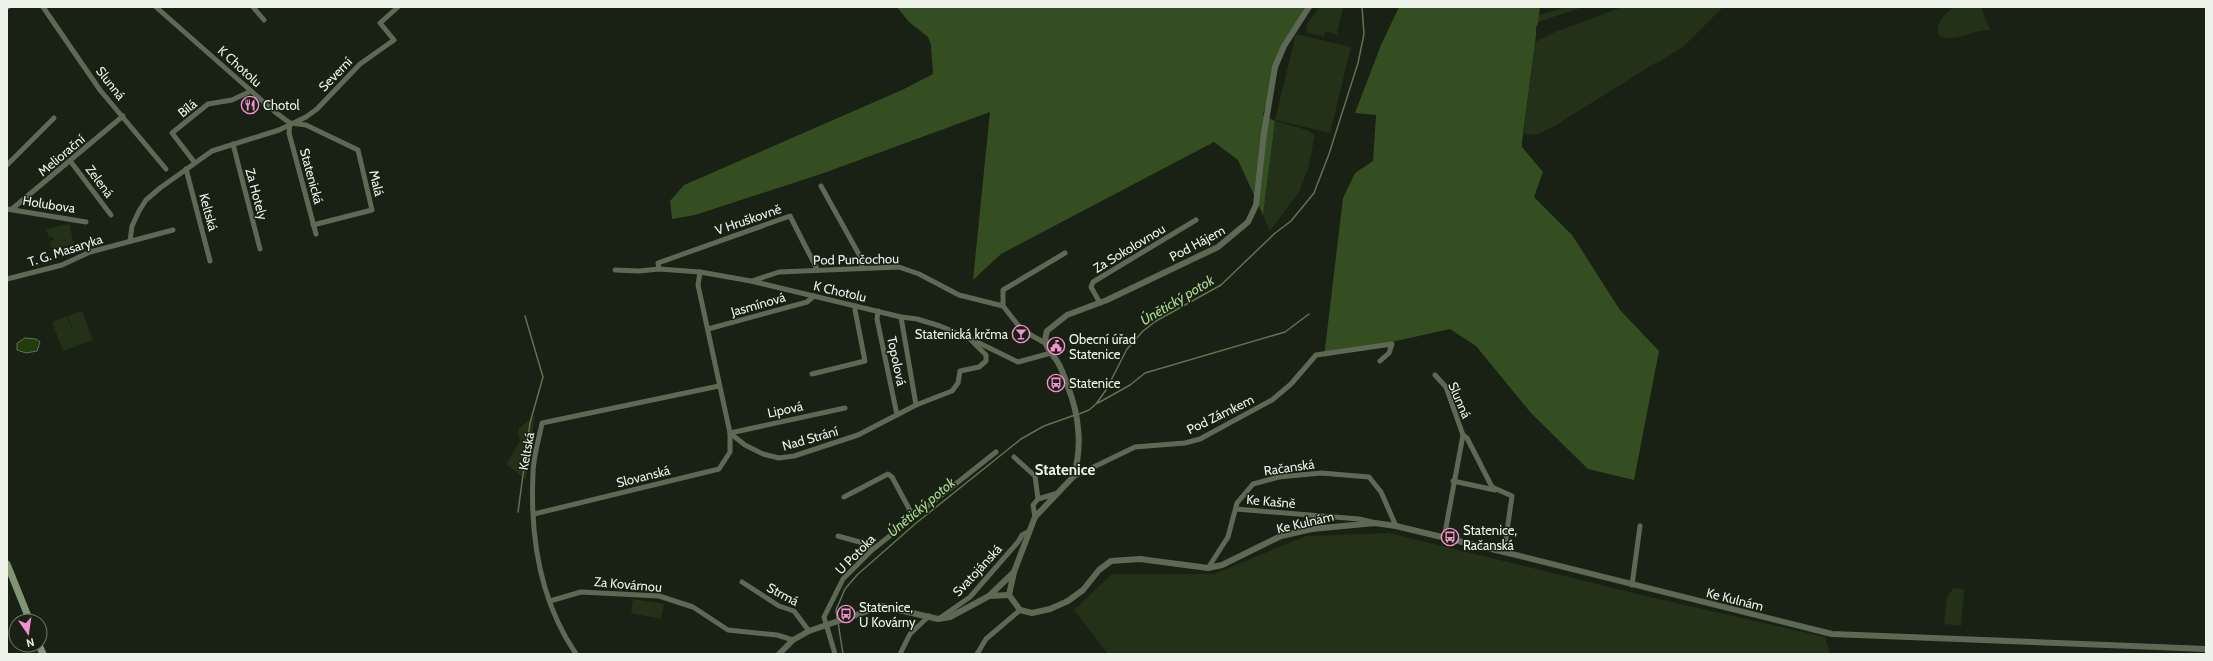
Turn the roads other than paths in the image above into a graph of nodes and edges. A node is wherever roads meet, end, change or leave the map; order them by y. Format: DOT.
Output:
graph roads {
  1 [pos="44,7"];
  2 [pos="156,7"];
  3 [pos="253,7"];
  4 [pos="398,7"];
  5 [pos="1309,7"];
  6 [pos="264,20"];
  7 [pos="251,91"];
  8 [pos="122,116"];
  9 [pos="54,118"];
  10 [pos="290,123"];
  11 [pos="233,144"];
  12 [pos="358,150"];
  13 [pos="71,162"];
  14 [pos="195,163"];
  15 [pos="7,165"];
  16 [pos="166,169"];
  17 [pos="186,169"];
  18 [pos="821,186"];
  19 [pos="10,209"];
  20 [pos="111,215"];
  21 [pos="1196,220"];
  22 [pos="86,222"];
  23 [pos="313,225"];
  24 [pos="172,230"];
  25 [pos="316,234"];
  26 [pos="130,241"];
  27 [pos="260,249"];
  28 [pos="1065,253"];
  29 [pos="210,260"];
  30 [pos="862,267"];
  31 [pos="659,269"];
  32 [pos="817,269"];
  33 [pos="615,270"];
  34 [pos="700,272"];
  35 [pos="7,279"];
  36 [pos="751,281"];
  37 [pos="814,296"];
  38 [pos="1100,304"];
  39 [pos="856,306"];
  40 [pos="1003,306"];
  41 [pos="878,311"];
  42 [pos="900,317"];
  43 [pos="708,329"];
  44 [pos="969,338"];
  45 [pos="1045,343"];
  46 [pos="1051,353"];
  47 [pos="1380,361"];
  48 [pos="812,374"];
  49 [pos="1435,375"];
  50 [pos="719,386"];
  51 [pos="916,405"];
  52 [pos="845,408"];
  53 [pos="897,415"];
  54 [pos="730,433"];
  55 [pos="1463,435"];
  56 [pos="996,452"];
  57 [pos="1014,457"];
  58 [pos="1073,477"];
  59 [pos="1453,481"];
  60 [pos="1497,490"];
  61 [pos="1058,493"];
  62 [pos="844,497"];
  63 [pos="1038,499"];
  64 [pos="1236,509"];
  65 [pos="534,514"];
  66 [pos="913,516"];
  67 [pos="1035,517"];
  68 [pos="1375,523"];
  69 [pos="1396,526"];
  70 [pos="1640,526"];
  71 [pos="1028,532"];
  72 [pos="838,536"];
  73 [pos="1444,538"];
  74 [pos="872,550"];
  75 [pos="1504,552"];
  76 [pos="7,564"];
  77 [pos="1208,568"];
  78 [pos="1014,572"];
  79 [pos="742,582"];
  80 [pos="1632,585"];
  81 [pos="1009,595"];
  82 [pos="989,596"];
  83 [pos="550,601"];
  84 [pos="1020,610"];
  85 [pos="27,613"];
  86 [pos="929,616"];
  87 [pos="938,618"];
  88 [pos="828,624"];
  89 [pos="809,631"];
  90 [pos="793,640"];
  91 [pos="2206,649"];
  92 [pos="576,654"];
  93 [pos="778,654"];
  94 [pos="835,654"];
  95 [pos="900,654"];
  96 [pos="977,654"];
  1 -- 8 [label="street, Slunná"];
  2 -- 7 [label="street, K Chotolu"];
  3 -- 6 [label="street"];
  4 -- 10 [label="street, Severní"];
  5 -- 38 [label="street, Pod Hájem"];
  7 -- 10 [label="street, K Chotolu"];
  7 -- 14 [label="street, Bílá"];
  8 -- 13 [label="street, Meliorační"];
  8 -- 16 [label="street, Slunná"];
  9 -- 15 [label="street"];
  10 -- 11 [label="street"];
  10 -- 12 [label="street, K Chotolu"];
  10 -- 23 [label="street, Statenická"];
  11 -- 14 [label="street"];
  11 -- 27 [label="street, Za Hotely"];
  12 -- 23 [label="street, Malá"];
  13 -- 19 [label="street, Meliorační"];
  13 -- 20 [label="street, Zelená"];
  14 -- 17 [label="street"];
  17 -- 26 [label="street"];
  17 -- 29 [label="street, Keltská"];
  18 -- 30 [label="street"];
  19 -- 22 [label="street, Holubova"];
  21 -- 38 [label="street, Za Sokolovnou"];
  23 -- 25 [label="street, Statenická"];
  24 -- 26 [label="street, T. G. Masaryka"];
  26 -- 35 [label="street, T. G. Masaryka"];
  28 -- 40 [label="street"];
  30 -- 32 [label="street, Pod Punčochou"];
  30 -- 40 [label="street, Pod Punčochou"];
  31 -- 32 [label="street, V Hruškovně"];
  31 -- 33 [label="street, K Chotolu"];
  31 -- 34 [label="street, K Chotolu"];
  32 -- 36 [label="street, Pod Punčochou"];
  34 -- 36 [label="street, K Chotolu"];
  34 -- 43 [label="street"];
  36 -- 37 [label="street, K Chotolu"];
  37 -- 39 [label="street, K Chotolu"];
  37 -- 43 [label="street, Jasmínová"];
  38 -- 45 [label="street, Pod Hájem"];
  39 -- 41 [label="street, K Chotolu"];
  39 -- 48 [label="street"];
  40 -- 45 [label="street"];
  41 -- 42 [label="street, K Chotolu"];
  41 -- 53 [label="street, Topolová"];
  42 -- 44 [label="street, K Chotolu"];
  42 -- 51 [label="street"];
  43 -- 50 [label="street"];
  44 -- 46 [label="street, K Chotolu"];
  44 -- 51 [label="street, Nad Strání"];
  45 -- 46 [label="street"];
  46 -- 58 [label="street"];
  47 -- 58 [label="street, Pod Zámkem"];
  49 -- 55 [label="street, Slunná"];
  50 -- 54 [label="street"];
  50 -- 65 [label="street, Keltská"];
  51 -- 53 [label="street, Nad Strání"];
  52 -- 54 [label="street, Lipová"];
  53 -- 54 [label="street, Nad Strání"];
  54 -- 65 [label="street, Slovanská"];
  55 -- 59 [label="street, Slunná"];
  55 -- 60 [label="street, Slunná"];
  56 -- 66 [label="street, U Potoka"];
  57 -- 63 [label="street"];
  58 -- 61 [label="street"];
  59 -- 60 [label="street, Slunná"];
  59 -- 73 [label="street, Slunná"];
  60 -- 75 [label="street, Slunná"];
  61 -- 63 [label="street"];
  61 -- 67 [label="street"];
  62 -- 66 [label="street"];
  63 -- 67 [label="street"];
  64 -- 68 [label="street, Ke Kašně"];
  64 -- 69 [label="street, Račanská"];
  64 -- 77 [label="street, Račanská"];
  65 -- 83 [label="street, Keltská"];
  66 -- 74 [label="street, U Potoka"];
  67 -- 71 [label="street"];
  68 -- 69 [label="street, Ke Kulnám"];
  68 -- 77 [label="street, Ke Kulnám"];
  69 -- 73 [label="street, Ke Kulnám"];
  70 -- 80 [label="street"];
  71 -- 78 [label="street"];
  71 -- 87 [label="street, Svatojánská"];
  72 -- 74 [label="street"];
  73 -- 75 [label="street, Ke Kulnám"];
  74 -- 88 [label="street, U Potoka"];
  75 -- 80 [label="street, Ke Kulnám"];
  76 -- 85 [label="main road"];
  77 -- 84 [label="street, Ke Kulnám"];
  78 -- 81 [label="street"];
  78 -- 82 [label="street"];
  79 -- 89 [label="street, Strmá"];
  80 -- 91 [label="street, Ke Kulnám"];
  81 -- 82 [label="street"];
  81 -- 84 [label="street"];
  82 -- 87 [label="street"];
  83 -- 90 [label="street, Za Kovárnou"];
  83 -- 92 [label="street, Keltská"];
  84 -- 96 [label="street"];
  86 -- 87 [label="street"];
  86 -- 88 [label="street"];
  86 -- 95 [label="street"];
  88 -- 89 [label="street"];
  88 -- 94 [label="street"];
  89 -- 90 [label="street"];
  90 -- 93 [label="street"];
}
